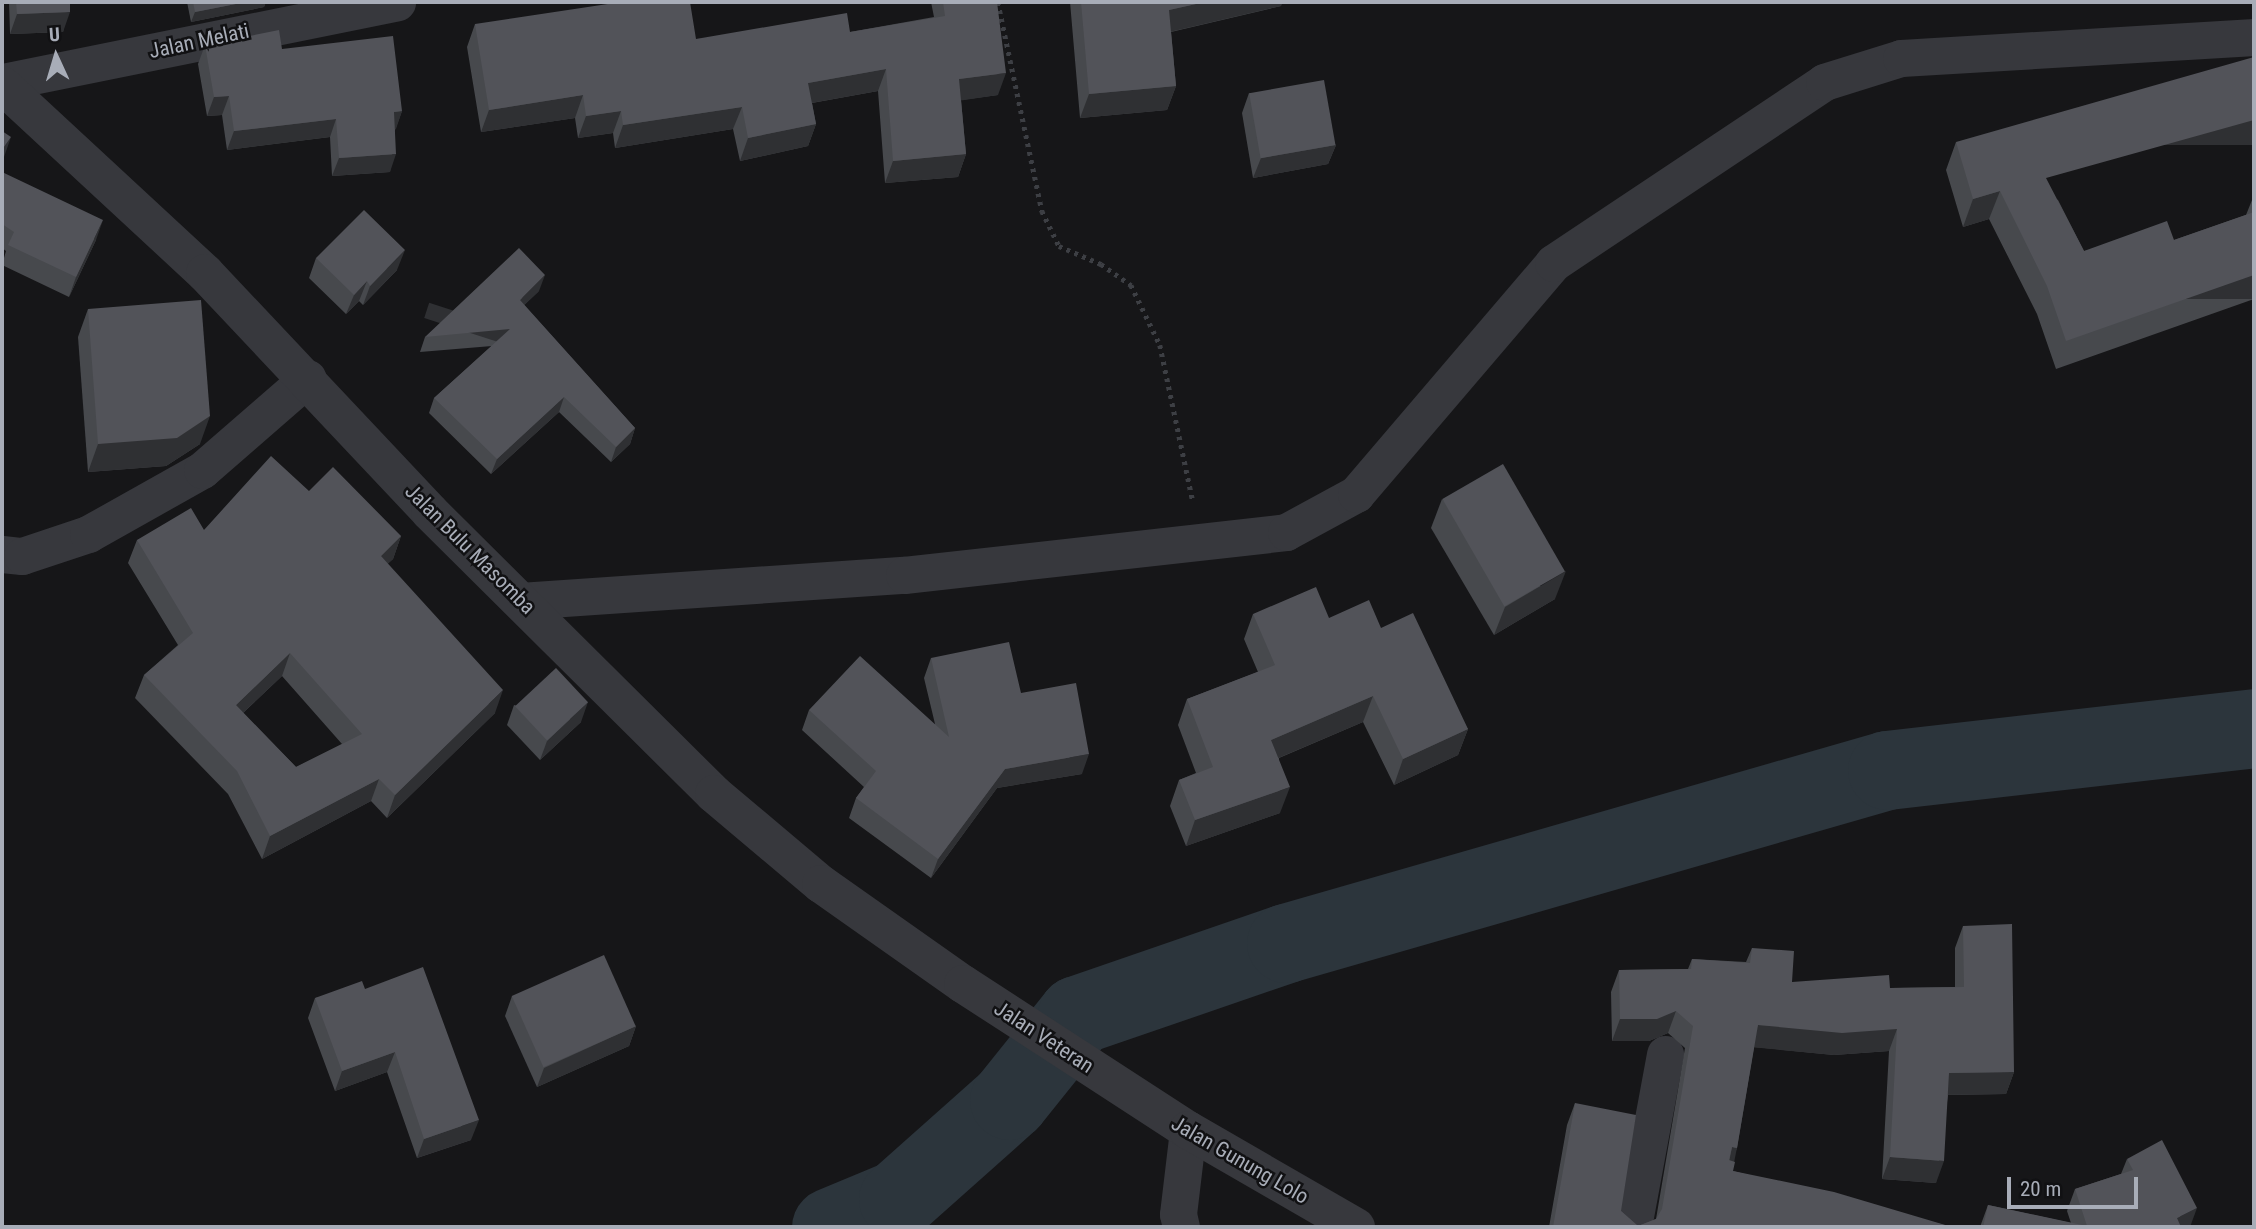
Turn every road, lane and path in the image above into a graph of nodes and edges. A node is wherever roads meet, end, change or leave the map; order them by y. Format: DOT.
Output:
graph roads {
  1 [pos="397,2"];
  2 [pos="998,2"];
  3 [pos="335,7"];
  4 [pos="2254,37"];
  5 [pos="2,83"];
  6 [pos="308,378"];
  7 [pos="1202,544"];
  8 [pos="2,554"];
  9 [pos="520,601"];
  10 [pos="963,984"];
  11 [pos="1665,1054"];
  12 [pos="1124,1091"];
  13 [pos="1188,1130"];
  14 [pos="1181,1227"];
  15 [pos="1356,1227"];
  16 [pos="1633,1227"];
  1 -- 3 [label="street, Jalan Melati"];
  2 -- 7 [label="path"];
  3 -- 5 [label="street, Jalan Melati"];
  4 -- 7 [label="street"];
  5 -- 6 [label="street, Jalan Bulu Masomba"];
  6 -- 8 [label="street"];
  6 -- 9 [label="street, Jalan Bulu Masomba"];
  7 -- 9 [label="street"];
  9 -- 10 [label="street, Jalan Bulu Masomba"];
  10 -- 12 [label="street, Jalan Veteran"];
  11 -- 16 [label="street"];
  12 -- 13 [label="street, Jalan Gunung Lolo"];
  13 -- 14 [label="street"];
  13 -- 15 [label="street, Jalan Gunung Lolo"];
}
